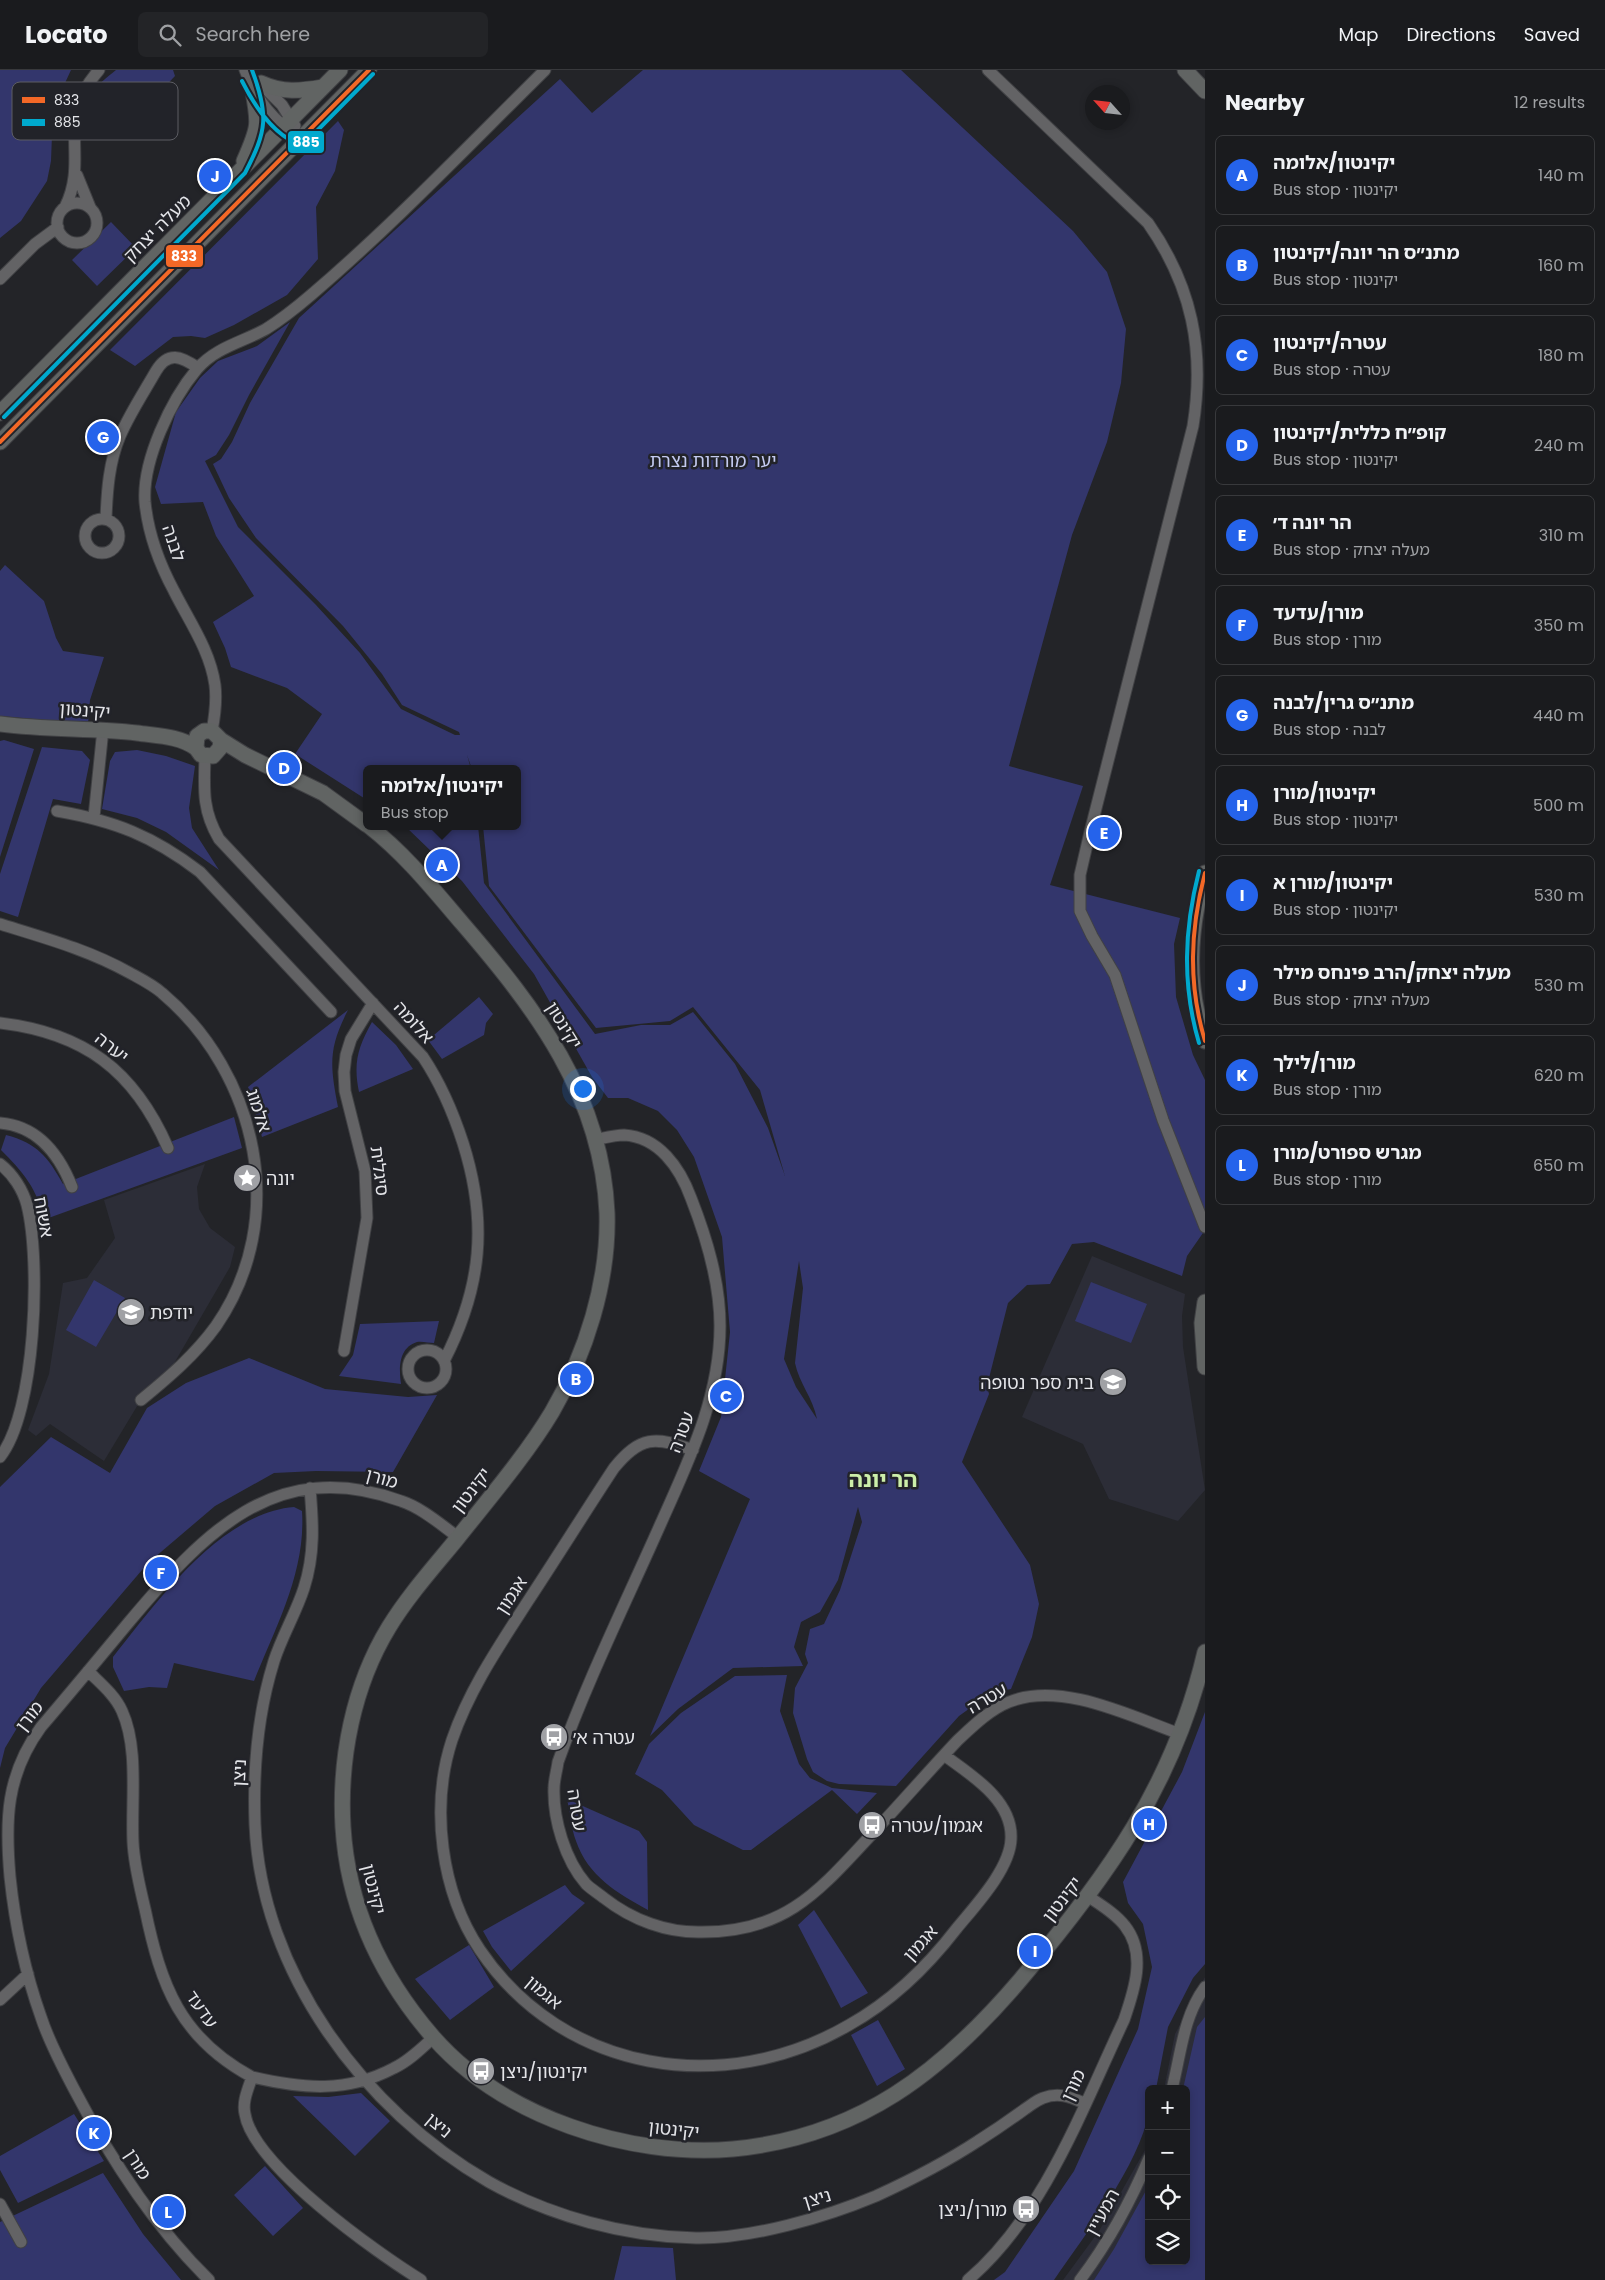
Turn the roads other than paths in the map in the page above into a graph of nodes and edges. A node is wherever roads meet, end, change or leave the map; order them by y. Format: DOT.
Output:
graph roads {
  1 [pos="99,70"];
  2 [pos="245,70"];
  3 [pos="252,70"];
  4 [pos="340,70"];
  5 [pos="369,70"];
  6 [pos="545,70"];
  7 [pos="988,70"];
  8 [pos="1185,70"];
  9 [pos="90,82"];
  10 [pos="257,85"];
  11 [pos="323,87"];
  12 [pos="1205,91"];
  13 [pos="287,123"];
  14 [pos="301,139"];
  15 [pos="73,140"];
  16 [pos="240,170"];
  17 [pos="76,171"];
  18 [pos="65,207"];
  19 [pos="90,207"];
  20 [pos="58,227"];
  21 [pos="0,279"];
  22 [pos="198,368"];
  23 [pos="0,413"];
  24 [pos="0,442"];
  25 [pos="106,519"];
  26 [pos="2,725"];
  27 [pos="103,729"];
  28 [pos="208,744"];
  29 [pos="57,811"];
  30 [pos="94,817"];
  31 [pos="363,821"];
  32 [pos="374,830"];
  33 [pos="1205,873"];
  34 [pos="0,924"];
  35 [pos="373,1004"];
  36 [pos="331,1012"];
  37 [pos="0,1023"];
  38 [pos="1205,1041"];
  39 [pos="0,1123"];
  40 [pos="594,1140"];
  41 [pos="168,1148"];
  42 [pos="0,1164"];
  43 [pos="72,1187"];
  44 [pos="1205,1227"];
  45 [pos="1205,1302"];
  46 [pos="344,1350"];
  47 [pos="444,1361"];
  48 [pos="1205,1367"];
  49 [pos="142,1400"];
  50 [pos="693,1450"];
  51 [pos="0,1457"];
  52 [pos="310,1488"];
  53 [pos="458,1537"];
  54 [pos="1205,1652"];
  55 [pos="88,1671"];
  56 [pos="1180,1734"];
  57 [pos="944,1755"];
  58 [pos="1089,1896"];
  59 [pos="28,1974"];
  60 [pos="1205,1987"];
  61 [pos="0,2000"];
  62 [pos="434,2038"];
  63 [pos="252,2077"];
  64 [pos="366,2080"];
  65 [pos="1173,2085"];
  66 [pos="1084,2103"];
  67 [pos="1145,2168"];
  68 [pos="0,2204"];
  69 [pos="21,2242"];
  70 [pos="209,2280"];
  71 [pos="421,2280"];
  72 [pos="968,2280"];
  73 [pos="1080,2280"];
  1 -- 9 [label="street"];
  2 -- 10 [label="street"];
  3 -- 10 [label="street"];
  4 -- 11 [label="street, מעלה יצחק"];
  5 -- 14 [label="street"];
  6 -- 22 [label="street, לבנה"];
  7 -- 44 [label="street"];
  8 -- 12 [label="street"];
  10 -- 11 [label="street"];
  10 -- 13 [label="street"];
  10 -- 16 [label="street"];
  11 -- 13 [label="street, מעלה יצחק"];
  13 -- 14 [label="street"];
  13 -- 16 [label="street, מעלה יצחק"];
  14 -- 24 [label="street"];
  15 -- 17 [label="street"];
  16 -- 23 [label="street, מעלה יצחק"];
  17 -- 18 [label="street"];
  17 -- 19 [label="street"];
  18 -- 19 [label="street"];
  18 -- 20 [label="street"];
  19 -- 20 [label="street"];
  20 -- 21 [label="street"];
  22 -- 25 [label="street"];
  22 -- 28 [label="street, לבנה"];
  26 -- 27 [label="street, יקינטון"];
  27 -- 28 [label="street, יקינטון"];
  27 -- 30 [label="street"];
  28 -- 31 [label="street, יקינטון"];
  28 -- 35 [label="street, אלומה"];
  29 -- 30 [label="street"];
  30 -- 36 [label="street"];
  32 -- 40 [label="street, יקינטון"];
  33 -- 38 [label="street"];
  34 -- 49 [label="street, אלמוג"];
  35 -- 46 [label="street, סיגלית"];
  35 -- 47 [label="street, אלומה"];
  37 -- 41 [label="street, יערה"];
  39 -- 43 [label="street"];
  40 -- 50 [label="street, עטרה"];
  40 -- 53 [label="street, יקינטון"];
  42 -- 51 [label="street, אשוח"];
  45 -- 48 [label="street"];
  50 -- 57 [label="street, עטרה"];
  50 -- 57 [label="street, אגמון"];
  52 -- 53 [label="street, מורן"];
  52 -- 55 [label="street, מורן"];
  52 -- 64 [label="street, ניצן"];
  53 -- 62 [label="street, יקינטון"];
  54 -- 56 [label="street, יקינטון"];
  55 -- 59 [label="street, מורן"];
  55 -- 63 [label="street, עדעד"];
  56 -- 57 [label="street, עטרה"];
  56 -- 58 [label="street, יקינטון"];
  58 -- 62 [label="street, יקינטון"];
  58 -- 66 [label="street, מורן"];
  59 -- 61 [label="street"];
  59 -- 70 [label="street, מורן"];
  60 -- 65 [label="street"];
  62 -- 64 [label="street, עדעד"];
  63 -- 64 [label="street, עדעד"];
  63 -- 71 [label="street"];
  64 -- 66 [label="street, ניצן"];
  66 -- 72 [label="street, מורן"];
  67 -- 73 [label="street, המעיין"];
  68 -- 69 [label="street"];
}
